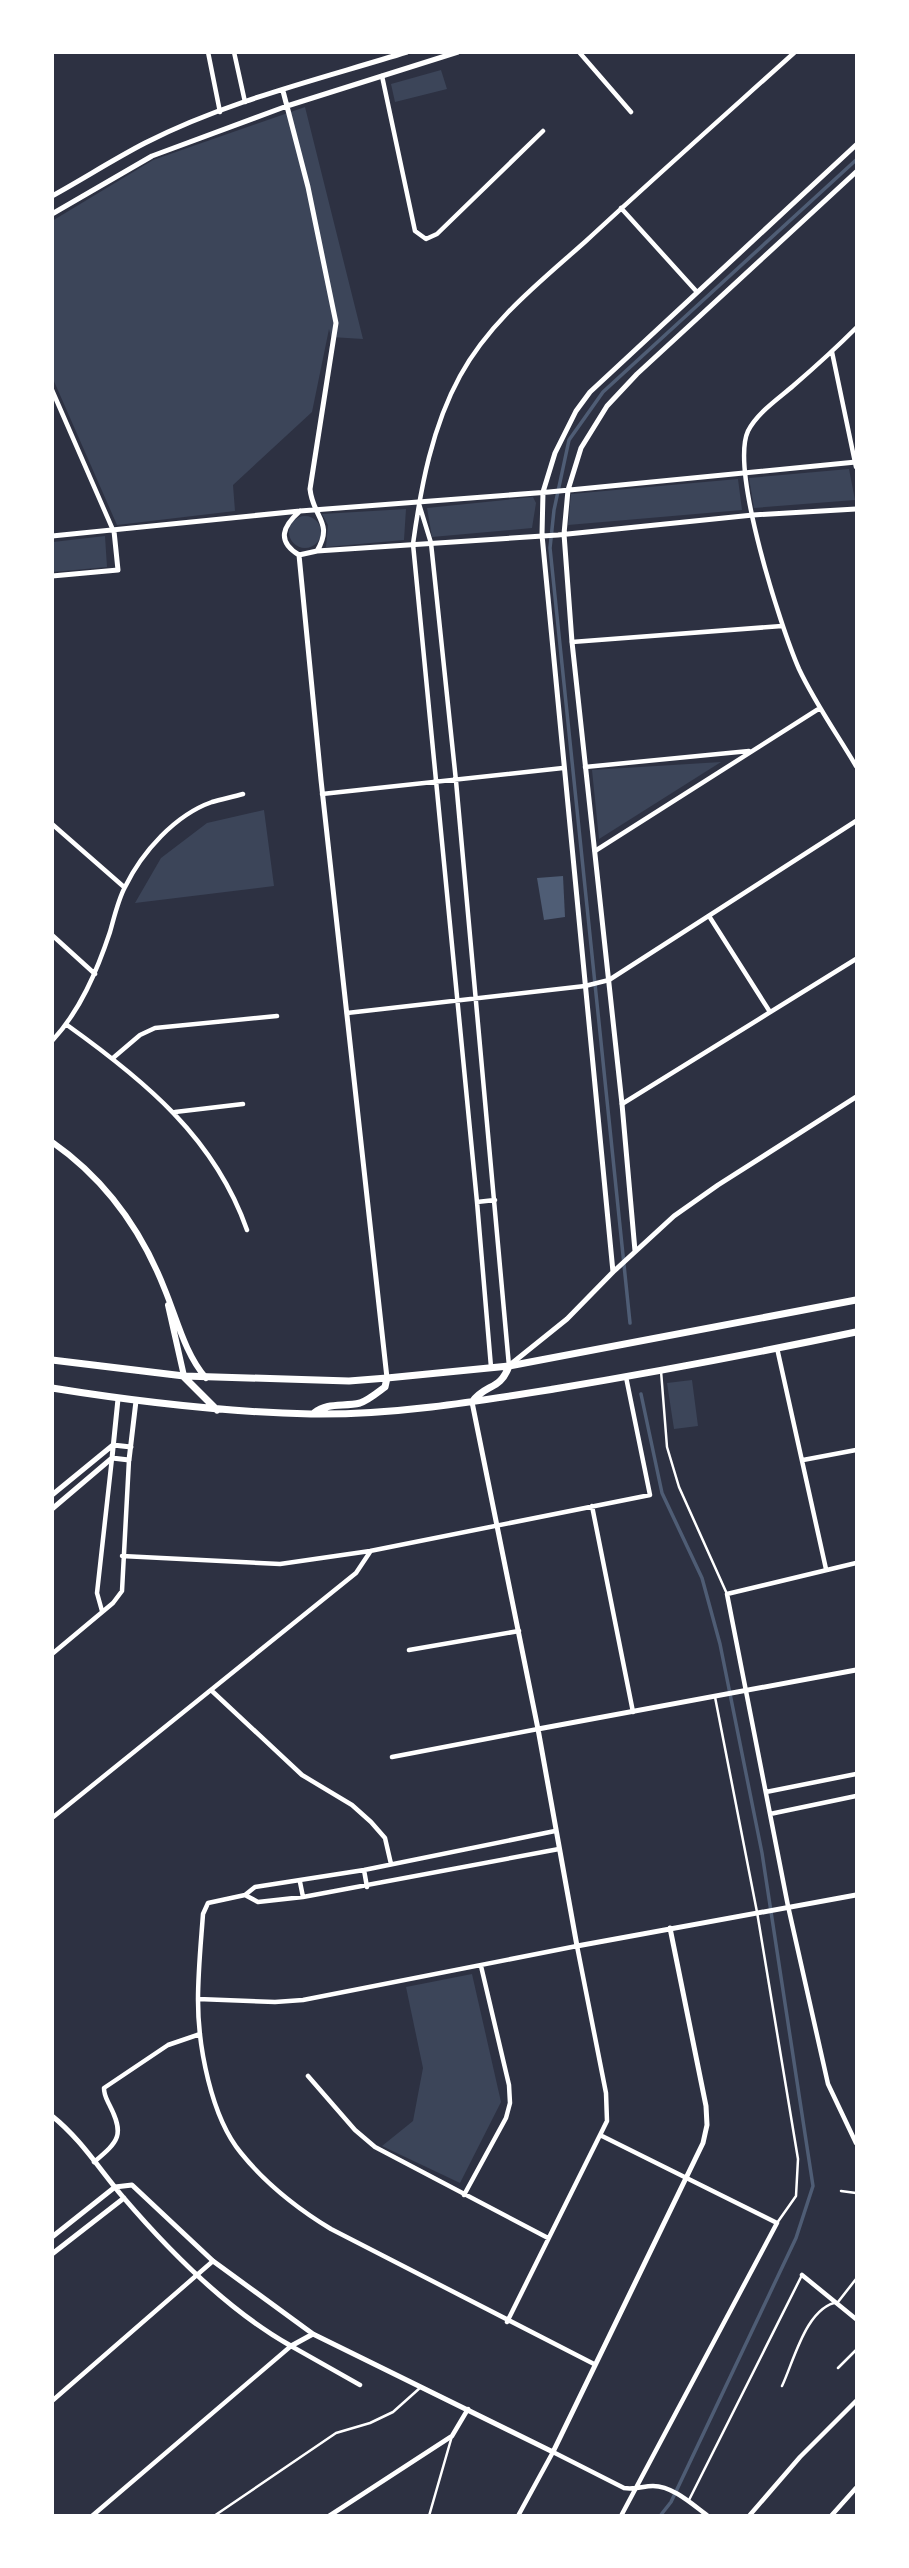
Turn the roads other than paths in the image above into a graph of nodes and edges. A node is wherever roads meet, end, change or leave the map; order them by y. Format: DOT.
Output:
graph roads {
  1 [pos="208,52"];
  2 [pos="234,52"];
  3 [pos="407,52"];
  4 [pos="458,52"];
  5 [pos="579,52"];
  6 [pos="794,52"];
  7 [pos="383,76"];
  8 [pos="283,91"];
  9 [pos="245,103"];
  10 [pos="287,106"];
  11 [pos="220,112"];
  12 [pos="631,112"];
  13 [pos="189,124"];
  14 [pos="543,131"];
  15 [pos="194,140"];
  16 [pos="856,145"];
  17 [pos="856,172"];
  18 [pos="52,196"];
  19 [pos="621,208"];
  20 [pos="52,214"];
  21 [pos="696,292"];
  22 [pos="856,328"];
  23 [pos="832,352"];
  24 [pos="52,390"];
  25 [pos="856,464"];
  26 [pos="745,471"];
  27 [pos="566,490"];
  28 [pos="546,492"];
  29 [pos="419,503"];
  30 [pos="856,509"];
  31 [pos="300,511"];
  32 [pos="314,511"];
  33 [pos="273,514"];
  34 [pos="752,515"];
  35 [pos="282,524"];
  36 [pos="114,531"];
  37 [pos="561,535"];
  38 [pos="52,536"];
  39 [pos="543,536"];
  40 [pos="431,542"];
  41 [pos="413,544"];
  42 [pos="317,551"];
  43 [pos="299,555"];
  44 [pos="52,576"];
  45 [pos="782,626"];
  46 [pos="572,642"];
  47 [pos="820,708"];
  48 [pos="750,751"];
  49 [pos="856,766"];
  50 [pos="585,767"];
  51 [pos="563,768"];
  52 [pos="456,781"];
  53 [pos="435,783"];
  54 [pos="243,794"];
  55 [pos="322,794"];
  56 [pos="856,821"];
  57 [pos="52,824"];
  58 [pos="594,851"];
  59 [pos="124,887"];
  60 [pos="709,916"];
  61 [pos="52,935"];
  62 [pos="856,959"];
  63 [pos="95,974"];
  64 [pos="606,981"];
  65 [pos="585,986"];
  66 [pos="477,999"];
  67 [pos="457,1001"];
  68 [pos="770,1012"];
  69 [pos="347,1013"];
  70 [pos="277,1016"];
  71 [pos="67,1025"];
  72 [pos="52,1041"];
  73 [pos="113,1058"];
  74 [pos="856,1097"];
  75 [pos="243,1104"];
  76 [pos="622,1104"];
  77 [pos="174,1112"];
  78 [pos="52,1142"];
  79 [pos="495,1199"];
  80 [pos="477,1202"];
  81 [pos="247,1230"];
  82 [pos="633,1253"];
  83 [pos="615,1270"];
  84 [pos="164,1286"];
  85 [pos="856,1298"];
  86 [pos="856,1332"];
  87 [pos="777,1348"];
  88 [pos="55,1362"];
  89 [pos="509,1366"];
  90 [pos="491,1368"];
  91 [pos="661,1370"];
  92 [pos="184,1376"];
  93 [pos="625,1377"];
  94 [pos="206,1378"];
  95 [pos="387,1378"];
  96 [pos="52,1388"];
  97 [pos="118,1399"];
  98 [pos="135,1401"];
  99 [pos="472,1402"];
  100 [pos="217,1410"];
  101 [pos="313,1414"];
  102 [pos="113,1445"];
  103 [pos="131,1447"];
  104 [pos="856,1450"];
  105 [pos="113,1458"];
  106 [pos="130,1460"];
  107 [pos="803,1460"];
  108 [pos="52,1495"];
  109 [pos="592,1506"];
  110 [pos="52,1509"];
  111 [pos="497,1524"];
  112 [pos="370,1551"];
  113 [pos="122,1556"];
  114 [pos="856,1563"];
  115 [pos="826,1569"];
  116 [pos="727,1594"];
  117 [pos="102,1611"];
  118 [pos="519,1631"];
  119 [pos="409,1650"];
  120 [pos="52,1654"];
  121 [pos="856,1670"];
  122 [pos="212,1691"];
  123 [pos="744,1693"];
  124 [pos="718,1696"];
  125 [pos="634,1712"];
  126 [pos="538,1729"];
  127 [pos="392,1757"];
  128 [pos="856,1774"];
  129 [pos="766,1792"];
  130 [pos="856,1796"];
  131 [pos="770,1814"];
  132 [pos="52,1818"];
  133 [pos="555,1831"];
  134 [pos="559,1849"];
  135 [pos="391,1864"];
  136 [pos="364,1870"];
  137 [pos="300,1882"];
  138 [pos="367,1887"];
  139 [pos="245,1895"];
  140 [pos="856,1895"];
  141 [pos="303,1897"];
  142 [pos="786,1906"];
  143 [pos="760,1911"];
  144 [pos="670,1928"];
  145 [pos="577,1946"];
  146 [pos="481,1966"];
  147 [pos="198,1999"];
  148 [pos="200,2034"];
  149 [pos="308,2076"];
  150 [pos="52,2116"];
  151 [pos="602,2136"];
  152 [pos="856,2143"];
  153 [pos="94,2162"];
  154 [pos="687,2179"];
  155 [pos="115,2187"];
  156 [pos="841,2191"];
  157 [pos="856,2193"];
  158 [pos="464,2195"];
  159 [pos="124,2198"];
  160 [pos="777,2223"];
  161 [pos="52,2237"];
  162 [pos="548,2238"];
  163 [pos="52,2254"];
  164 [pos="213,2261"];
  165 [pos="802,2274"];
  166 [pos="197,2276"];
  167 [pos="856,2278"];
  168 [pos="838,2302"];
  169 [pos="856,2319"];
  170 [pos="508,2322"];
  171 [pos="313,2334"];
  172 [pos="290,2346"];
  173 [pos="856,2350"];
  174 [pos="594,2364"];
  175 [pos="838,2368"];
  176 [pos="360,2385"];
  177 [pos="782,2386"];
  178 [pos="421,2387"];
  179 [pos="52,2400"];
  180 [pos="856,2401"];
  181 [pos="468,2409"];
  182 [pos="452,2436"];
  183 [pos="553,2452"];
  184 [pos="856,2488"];
  185 [pos="636,2489"];
  186 [pos="686,2501"];
  187 [pos="92,2515"];
  188 [pos="214,2515"];
  189 [pos="329,2515"];
  190 [pos="429,2515"];
  191 [pos="518,2515"];
  192 [pos="621,2515"];
  193 [pos="708,2515"];
  194 [pos="749,2515"];
  195 [pos="831,2515"];
  1 -- 11 [label="street"];
  2 -- 9 [label="street"];
  3 -- 8 [label="street"];
  4 -- 7 [label="street"];
  5 -- 12 [label="street"];
  6 -- 19 [label="street"];
  7 -- 10 [label="street"];
  7 -- 14 [label="street"];
  8 -- 9 [label="street"];
  8 -- 10 [label="street"];
  9 -- 11 [label="street"];
  10 -- 15 [label="street"];
  10 -- 32 [label="street"];
  11 -- 13 [label="street"];
  13 -- 15 [label="street"];
  13 -- 18 [label="street"];
  15 -- 20 [label="street"];
  16 -- 21 [label="street"];
  17 -- 27 [label="street"];
  19 -- 21 [label="street"];
  19 -- 29 [label="street"];
  21 -- 28 [label="street"];
  22 -- 23 [label="street"];
  23 -- 25 [label="street"];
  23 -- 26 [label="street"];
  24 -- 36 [label="street"];
  25 -- 26 [label="street"];
  26 -- 27 [label="street"];
  26 -- 34 [label="street"];
  27 -- 28 [label="street"];
  27 -- 37 [label="street"];
  28 -- 29 [label="street"];
  28 -- 39 [label="street"];
  29 -- 32 [label="street"];
  29 -- 40 [label="street"];
  29 -- 41 [label="street"];
  30 -- 34 [label="street"];
  31 -- 32 [label="street"];
  31 -- 33 [label="street"];
  31 -- 35 [label="street"];
  32 -- 42 [label="street"];
  33 -- 35 [label="street"];
  33 -- 36 [label="street"];
  34 -- 37 [label="street"];
  34 -- 45 [label="street"];
  35 -- 43 [label="street"];
  36 -- 38 [label="street"];
  36 -- 44 [label="street"];
  37 -- 39 [label="street"];
  37 -- 46 [label="street"];
  39 -- 40 [label="street"];
  39 -- 51 [label="street"];
  40 -- 41 [label="street"];
  40 -- 52 [label="street"];
  41 -- 42 [label="street"];
  41 -- 53 [label="street"];
  42 -- 43 [label="street"];
  43 -- 55 [label="street"];
  45 -- 46 [label="street"];
  45 -- 47 [label="street"];
  46 -- 50 [label="street"];
  47 -- 48 [label="street"];
  47 -- 49 [label="street"];
  48 -- 50 [label="street"];
  48 -- 58 [label="street"];
  50 -- 58 [label="street"];
  51 -- 52 [label="street"];
  51 -- 65 [label="street"];
  52 -- 53 [label="street"];
  52 -- 66 [label="street"];
  53 -- 55 [label="street"];
  53 -- 67 [label="street"];
  54 -- 59 [label="street"];
  55 -- 69 [label="street"];
  56 -- 60 [label="street"];
  57 -- 59 [label="street"];
  58 -- 64 [label="street"];
  59 -- 63 [label="street"];
  60 -- 64 [label="street"];
  60 -- 68 [label="street"];
  61 -- 63 [label="street"];
  62 -- 68 [label="street"];
  63 -- 71 [label="street"];
  64 -- 65 [label="street"];
  64 -- 76 [label="street"];
  65 -- 66 [label="street"];
  65 -- 83 [label="street"];
  66 -- 67 [label="street"];
  66 -- 79 [label="street"];
  67 -- 69 [label="street"];
  67 -- 80 [label="street"];
  68 -- 76 [label="street"];
  69 -- 95 [label="street"];
  70 -- 73 [label="street"];
  71 -- 72 [label="street"];
  71 -- 73 [label="street"];
  73 -- 77 [label="street"];
  74 -- 82 [label="street"];
  75 -- 77 [label="street"];
  76 -- 82 [label="street"];
  77 -- 81 [label="street"];
  78 -- 84 [label="main road"];
  79 -- 80 [label="street"];
  79 -- 89 [label="street"];
  80 -- 90 [label="street"];
  82 -- 83 [label="street"];
  83 -- 89 [label="street"];
  84 -- 92 [label="main road"];
  84 -- 94 [label="main road"];
  85 -- 89 [label="main road"];
  86 -- 87 [label="main road"];
  87 -- 91 [label="main road"];
  87 -- 107 [label="street"];
  88 -- 92 [label="main road"];
  89 -- 90 [label="main road"];
  89 -- 99 [label="main road"];
  90 -- 95 [label="main road"];
  91 -- 93 [label="main road"];
  91 -- 116 [label="lane"];
  92 -- 94 [label="main road"];
  92 -- 100 [label="main road"];
  93 -- 99 [label="main road"];
  93 -- 109 [label="street"];
  94 -- 95 [label="main road"];
  95 -- 101 [label="main road"];
  96 -- 97 [label="main road"];
  97 -- 98 [label="main road"];
  97 -- 102 [label="street"];
  98 -- 100 [label="main road"];
  98 -- 103 [label="street"];
  99 -- 101 [label="main road"];
  99 -- 111 [label="street"];
  100 -- 101 [label="main road"];
  102 -- 103 [label="street"];
  102 -- 105 [label="street"];
  102 -- 108 [label="street"];
  103 -- 106 [label="street"];
  104 -- 107 [label="street"];
  105 -- 106 [label="street"];
  105 -- 110 [label="street"];
  105 -- 117 [label="street"];
  106 -- 113 [label="street"];
  107 -- 115 [label="street"];
  109 -- 111 [label="street"];
  109 -- 125 [label="street"];
  111 -- 112 [label="street"];
  111 -- 118 [label="street"];
  112 -- 113 [label="street"];
  112 -- 122 [label="street"];
  113 -- 117 [label="street"];
  114 -- 115 [label="street"];
  115 -- 116 [label="street"];
  116 -- 123 [label="street"];
  117 -- 120 [label="street"];
  118 -- 119 [label="street"];
  118 -- 126 [label="street"];
  121 -- 123 [label="street"];
  122 -- 132 [label="street"];
  122 -- 135 [label="street"];
  123 -- 124 [label="street"];
  123 -- 129 [label="street"];
  124 -- 125 [label="street"];
  124 -- 143 [label="lane"];
  125 -- 126 [label="street"];
  126 -- 127 [label="street"];
  126 -- 133 [label="street"];
  128 -- 129 [label="street"];
  129 -- 131 [label="street"];
  130 -- 131 [label="street"];
  131 -- 142 [label="street"];
  133 -- 134 [label="street"];
  133 -- 135 [label="street"];
  134 -- 138 [label="street"];
  134 -- 145 [label="street"];
  135 -- 136 [label="street"];
  136 -- 137 [label="street"];
  136 -- 138 [label="street"];
  137 -- 139 [label="street"];
  137 -- 141 [label="street"];
  138 -- 141 [label="street"];
  139 -- 141 [label="street"];
  139 -- 147 [label="street"];
  140 -- 142 [label="street"];
  142 -- 143 [label="street"];
  142 -- 152 [label="street"];
  143 -- 144 [label="street"];
  143 -- 160 [label="lane"];
  144 -- 145 [label="street"];
  144 -- 154 [label="street"];
  145 -- 146 [label="street"];
  145 -- 151 [label="street"];
  146 -- 147 [label="street"];
  146 -- 158 [label="street"];
  147 -- 148 [label="street"];
  148 -- 153 [label="street"];
  148 -- 170 [label="street"];
  149 -- 158 [label="street"];
  150 -- 153 [label="street"];
  151 -- 154 [label="street"];
  151 -- 162 [label="street"];
  153 -- 155 [label="street"];
  154 -- 160 [label="street"];
  154 -- 174 [label="street"];
  155 -- 159 [label="street"];
  155 -- 161 [label="street"];
  155 -- 164 [label="street"];
  156 -- 157 [label="lane"];
  158 -- 162 [label="street"];
  159 -- 163 [label="street"];
  159 -- 166 [label="street"];
  160 -- 185 [label="street"];
  162 -- 170 [label="street"];
  164 -- 166 [label="street"];
  164 -- 171 [label="street"];
  165 -- 168 [label="street"];
  165 -- 186 [label="lane"];
  166 -- 172 [label="street"];
  166 -- 179 [label="street"];
  167 -- 168 [label="lane"];
  168 -- 169 [label="street"];
  168 -- 177 [label="lane"];
  170 -- 174 [label="street"];
  171 -- 172 [label="street"];
  171 -- 178 [label="street"];
  172 -- 176 [label="street"];
  172 -- 187 [label="street"];
  173 -- 175 [label="lane"];
  174 -- 183 [label="street"];
  178 -- 181 [label="street"];
  178 -- 188 [label="lane"];
  180 -- 194 [label="street"];
  181 -- 182 [label="street"];
  181 -- 183 [label="street"];
  182 -- 189 [label="street"];
  182 -- 190 [label="lane"];
  183 -- 185 [label="street"];
  183 -- 191 [label="street"];
  184 -- 195 [label="street"];
  185 -- 186 [label="street"];
  185 -- 192 [label="street"];
  186 -- 193 [label="street"];
}
